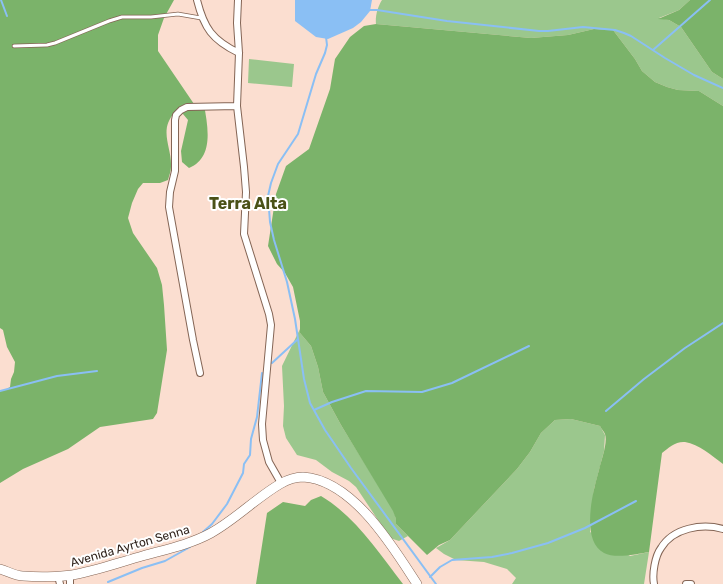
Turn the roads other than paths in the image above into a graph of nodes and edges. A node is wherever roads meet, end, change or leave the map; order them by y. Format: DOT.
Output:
graph roads {
  1 [pos="196,0"];
  2 [pos="238,0"];
  3 [pos="201,18"];
  4 [pos="14,46"];
  5 [pos="239,53"];
  6 [pos="237,106"];
  7 [pos="200,373"];
  8 [pos="281,483"];
  9 [pos="723,529"];
  10 [pos="0,569"];
  11 [pos="59,580"];
  12 [pos="70,580"];
  13 [pos="417,584"];
  14 [pos="654,584"];
  15 [pos="686,584"];
  16 [pos="691,584"];
  1 -- 3 [label="street"];
  2 -- 5 [label="street"];
  3 -- 4 [label="lane"];
  3 -- 5 [label="street"];
  5 -- 6 [label="street"];
  6 -- 7 [label="street"];
  6 -- 8 [label="street"];
  8 -- 12 [label="street, Avenida Ayrton Senna"];
  8 -- 13 [label="street, Avenida Ayrton Senna"];
  9 -- 14 [label="street"];
  10 -- 11 [label="street, Avenida Ayrton Senna"];
  11 -- 12 [label="street, Avenida Ayrton Senna"];
  15 -- 16 [label="street"];
}
